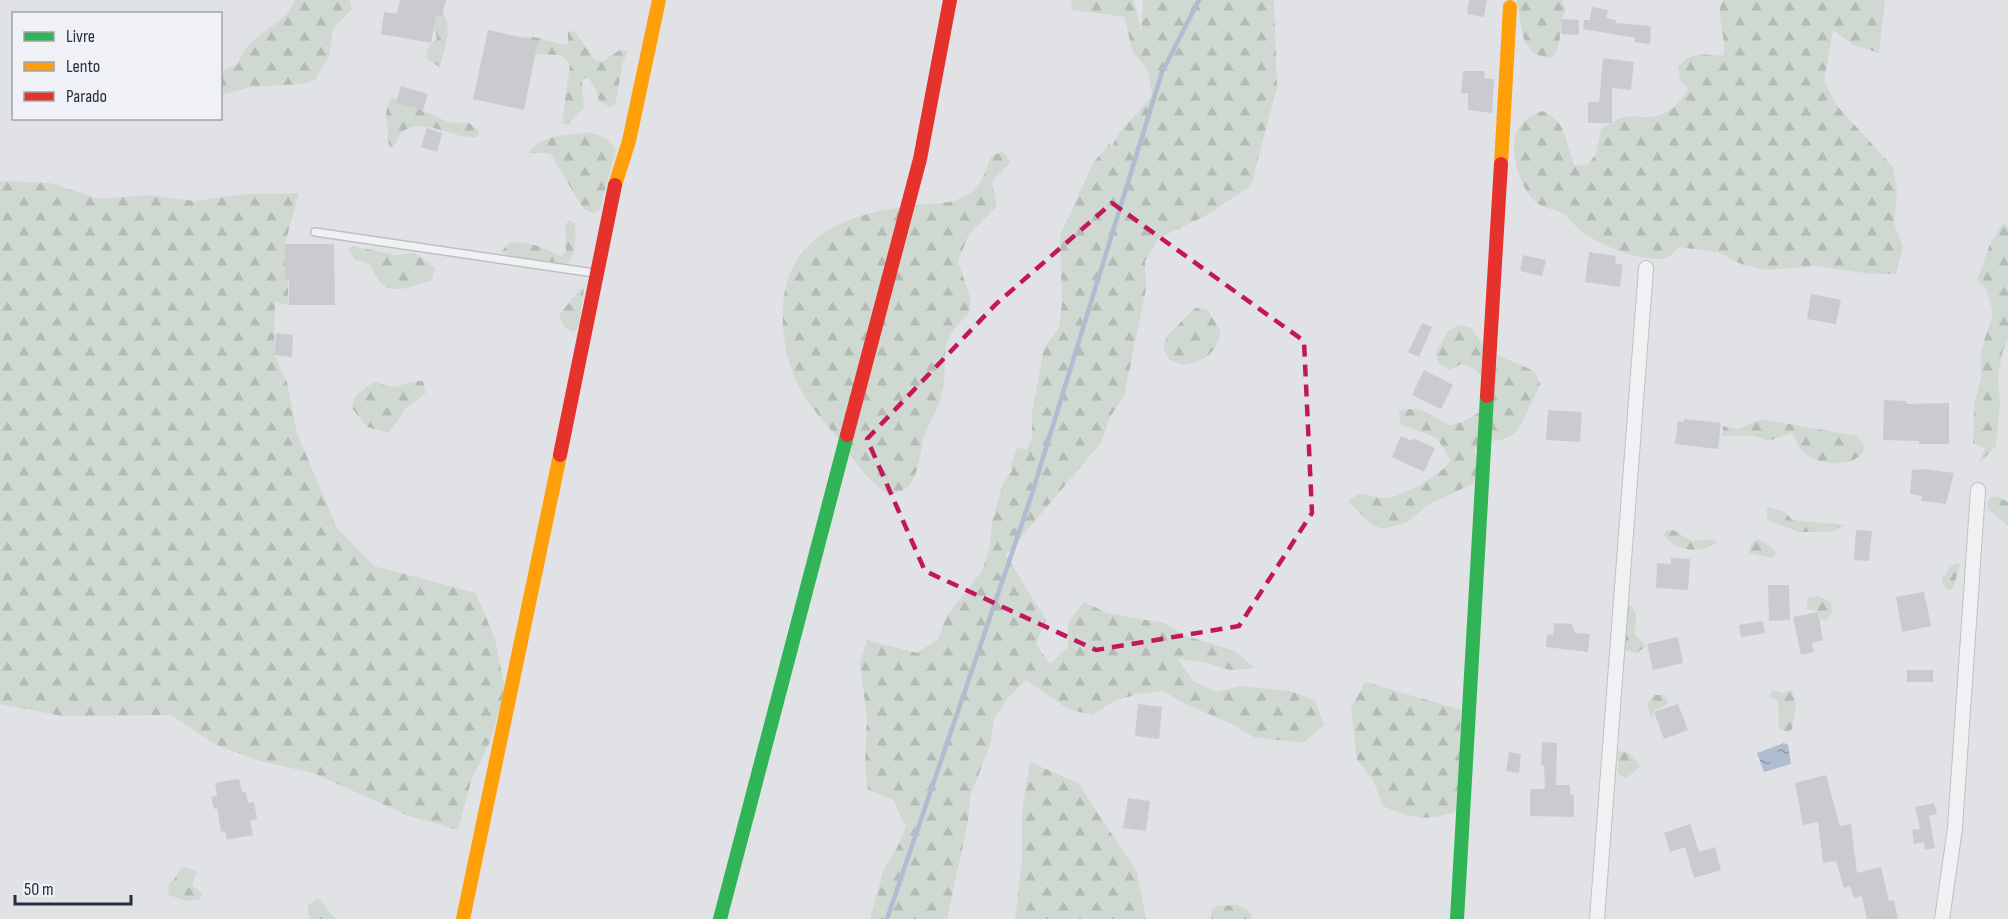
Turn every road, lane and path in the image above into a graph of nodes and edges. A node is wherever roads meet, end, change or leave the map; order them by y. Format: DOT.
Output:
graph roads {
  1 [pos="659,0"];
  2 [pos="950,0"];
  3 [pos="1510,7"];
  4 [pos="315,232"];
  5 [pos="1647,268"];
  6 [pos="597,273"];
  7 [pos="1978,490"];
  8 [pos="463,919"];
  9 [pos="720,919"];
  10 [pos="1457,919"];
  11 [pos="1597,919"];
  12 [pos="1942,919"];
  1 -- 6 [label="street"];
  2 -- 9 [label="street"];
  3 -- 10 [label="street"];
  4 -- 6 [label="lane"];
  5 -- 11 [label="street"];
  6 -- 8 [label="street"];
  7 -- 12 [label="street"];
}
